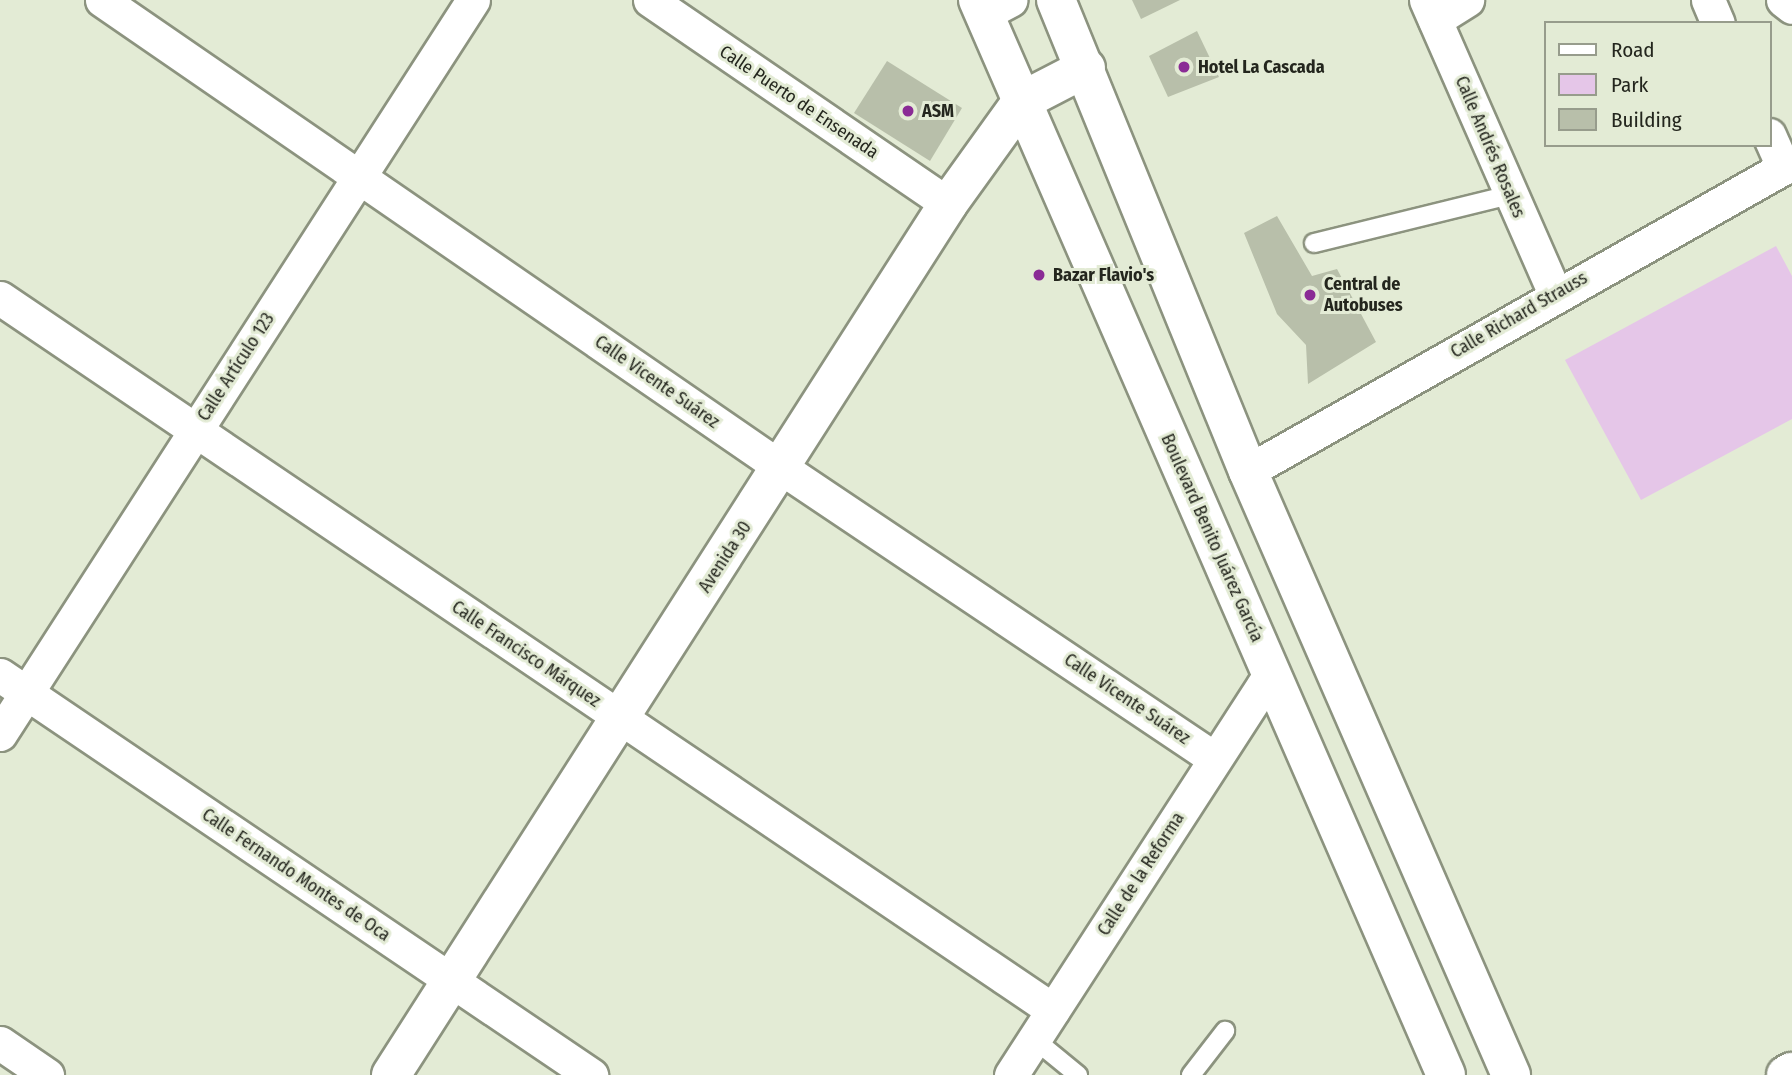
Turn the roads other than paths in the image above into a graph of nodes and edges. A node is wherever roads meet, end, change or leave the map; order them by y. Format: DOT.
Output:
graph roads {
  1 [pos="102,0"];
  2 [pos="473,0"];
  3 [pos="650,0"];
  4 [pos="1056,0"];
  5 [pos="1467,0"];
  6 [pos="1708,0"];
  7 [pos="1783,0"];
  8 [pos="991,5"];
  9 [pos="1792,7"];
  10 [pos="1431,10"];
  11 [pos="1717,21"];
  12 [pos="1086,68"];
  13 [pos="1022,101"];
  14 [pos="1771,138"];
  15 [pos="1788,165"];
  16 [pos="359,176"];
  17 [pos="1510,195"];
  18 [pos="948,204"];
  19 [pos="1314,243"];
  20 [pos="1555,294"];
  21 [pos="0,298"];
  22 [pos="196,430"];
  23 [pos="782,469"];
  24 [pos="1248,471"];
  25 [pos="1270,673"];
  26 [pos="13,684"];
  27 [pos="620,718"];
  28 [pos="1358,720"];
  29 [pos="0,734"];
  30 [pos="1303,741"];
  31 [pos="1216,759"];
  32 [pos="452,981"];
  33 [pos="1053,1010"];
  34 [pos="1224,1031"];
  35 [pos="1034,1039"];
  36 [pos="0,1043"];
  37 [pos="1792,1072"];
  38 [pos="47,1075"];
  39 [pos="391,1075"];
  40 [pos="592,1075"];
  41 [pos="1011,1075"];
  42 [pos="1078,1075"];
  43 [pos="1191,1075"];
  44 [pos="1446,1075"];
  45 [pos="1511,1075"];
  46 [pos="1786,1075"];
  1 -- 16 [label="street, Calle Vicente Suárez"];
  2 -- 16 [label="street, Calle Artículo 123"];
  3 -- 18 [label="street, Calle Puerto de Ensenada"];
  4 -- 12 [label="main road"];
  5 -- 10 [label="street"];
  6 -- 11 [label="street"];
  7 -- 9 [label="street"];
  8 -- 13 [label="main road, Boulevard Benito Juárez García"];
  10 -- 17 [label="street, Calle Andrés Rosales"];
  12 -- 13 [label="main road, Avenida 30"];
  12 -- 24 [label="main road"];
  13 -- 18 [label="main road, Avenida 30"];
  13 -- 25 [label="main road, Boulevard Benito Juárez García"];
  14 -- 15 [label="street"];
  15 -- 20 [label="street, Calle Richard Strauss"];
  16 -- 22 [label="street, Calle Artículo 123"];
  16 -- 23 [label="street, Calle Vicente Suárez"];
  17 -- 19 [label="lane"];
  17 -- 20 [label="street, Calle Andrés Rosales"];
  18 -- 23 [label="main road, Avenida 30"];
  20 -- 24 [label="street, Calle Richard Strauss"];
  21 -- 22 [label="street, Calle Francisco Márquez"];
  22 -- 26 [label="street, Calle Artículo 123"];
  22 -- 27 [label="street, Calle Francisco Márquez"];
  23 -- 27 [label="main road, Avenida 30"];
  23 -- 31 [label="street, Calle Vicente Suárez"];
  24 -- 28 [label="main road"];
  25 -- 30 [label="main road, Boulevard Benito Juárez García"];
  25 -- 31 [label="street, Calle de la Reforma"];
  26 -- 29 [label="street, Calle Artículo 123"];
  26 -- 32 [label="street, Calle Fernando Montes de Oca"];
  27 -- 32 [label="main road, Avenida 30"];
  27 -- 33 [label="street, Calle Francisco Márquez"];
  28 -- 30 [label="main road"];
  28 -- 45 [label="main road"];
  30 -- 44 [label="main road, Boulevard Benito Juárez García"];
  31 -- 33 [label="street, Calle de la Reforma"];
  32 -- 39 [label="main road, Avenida 30"];
  32 -- 40 [label="street, Calle Fernando Montes de Oca"];
  33 -- 35 [label="street, Calle de la Reforma"];
  34 -- 43 [label="lane"];
  35 -- 41 [label="street, Calle de la Reforma"];
  35 -- 42 [label="lane"];
  36 -- 38 [label="street"];
  37 -- 46 [label="main road"];
}
